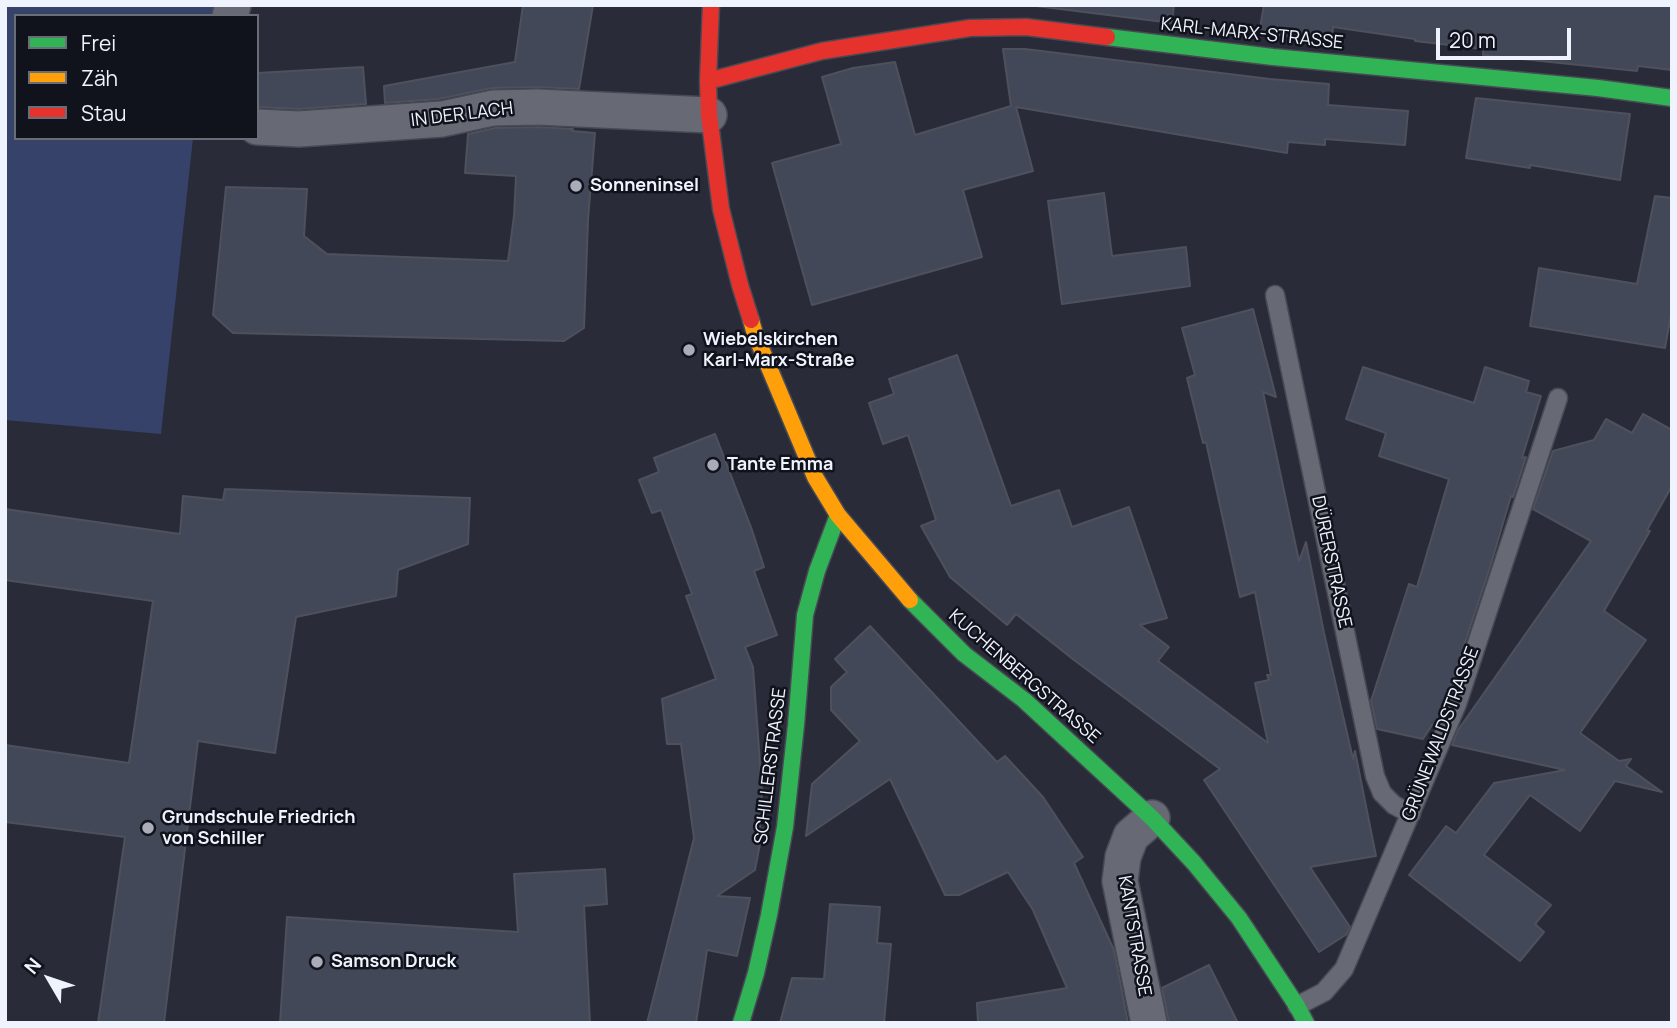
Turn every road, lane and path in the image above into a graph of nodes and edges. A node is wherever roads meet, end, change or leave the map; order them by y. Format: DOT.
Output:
graph roads {
  1 [pos="711,5"];
  2 [pos="708,98"];
  3 [pos="1672,98"];
  4 [pos="259,127"];
  5 [pos="1276,295"];
  6 [pos="1558,398"];
  7 [pos="838,515"];
  8 [pos="1410,814"];
  9 [pos="1152,818"];
  10 [pos="1297,1006"];
  11 [pos="741,1023"];
  12 [pos="1149,1023"];
  13 [pos="1306,1023"];
  1 -- 2 [label="street, KUCHENBERGSTRASSE"];
  2 -- 3 [label="street, KARL-MARX-STRASSE"];
  2 -- 4 [label="street, IN DER LACH"];
  2 -- 7 [label="street, KUCHENBERGSTRASSE"];
  5 -- 8 [label="lane, DÜRERSTRASSE"];
  6 -- 8 [label="lane, GRÜNEWALDSTRASSE"];
  7 -- 9 [label="street, KUCHENBERGSTRASSE"];
  7 -- 11 [label="street, SCHILLERSTRASSE"];
  8 -- 10 [label="lane, GRÜNEWALDSTRASSE"];
  9 -- 10 [label="street, KUCHENBERGSTRASSE"];
  9 -- 12 [label="street, KANTSTRASSE"];
  10 -- 13 [label="street, KUCHENBERGSTRASSE"];
}
